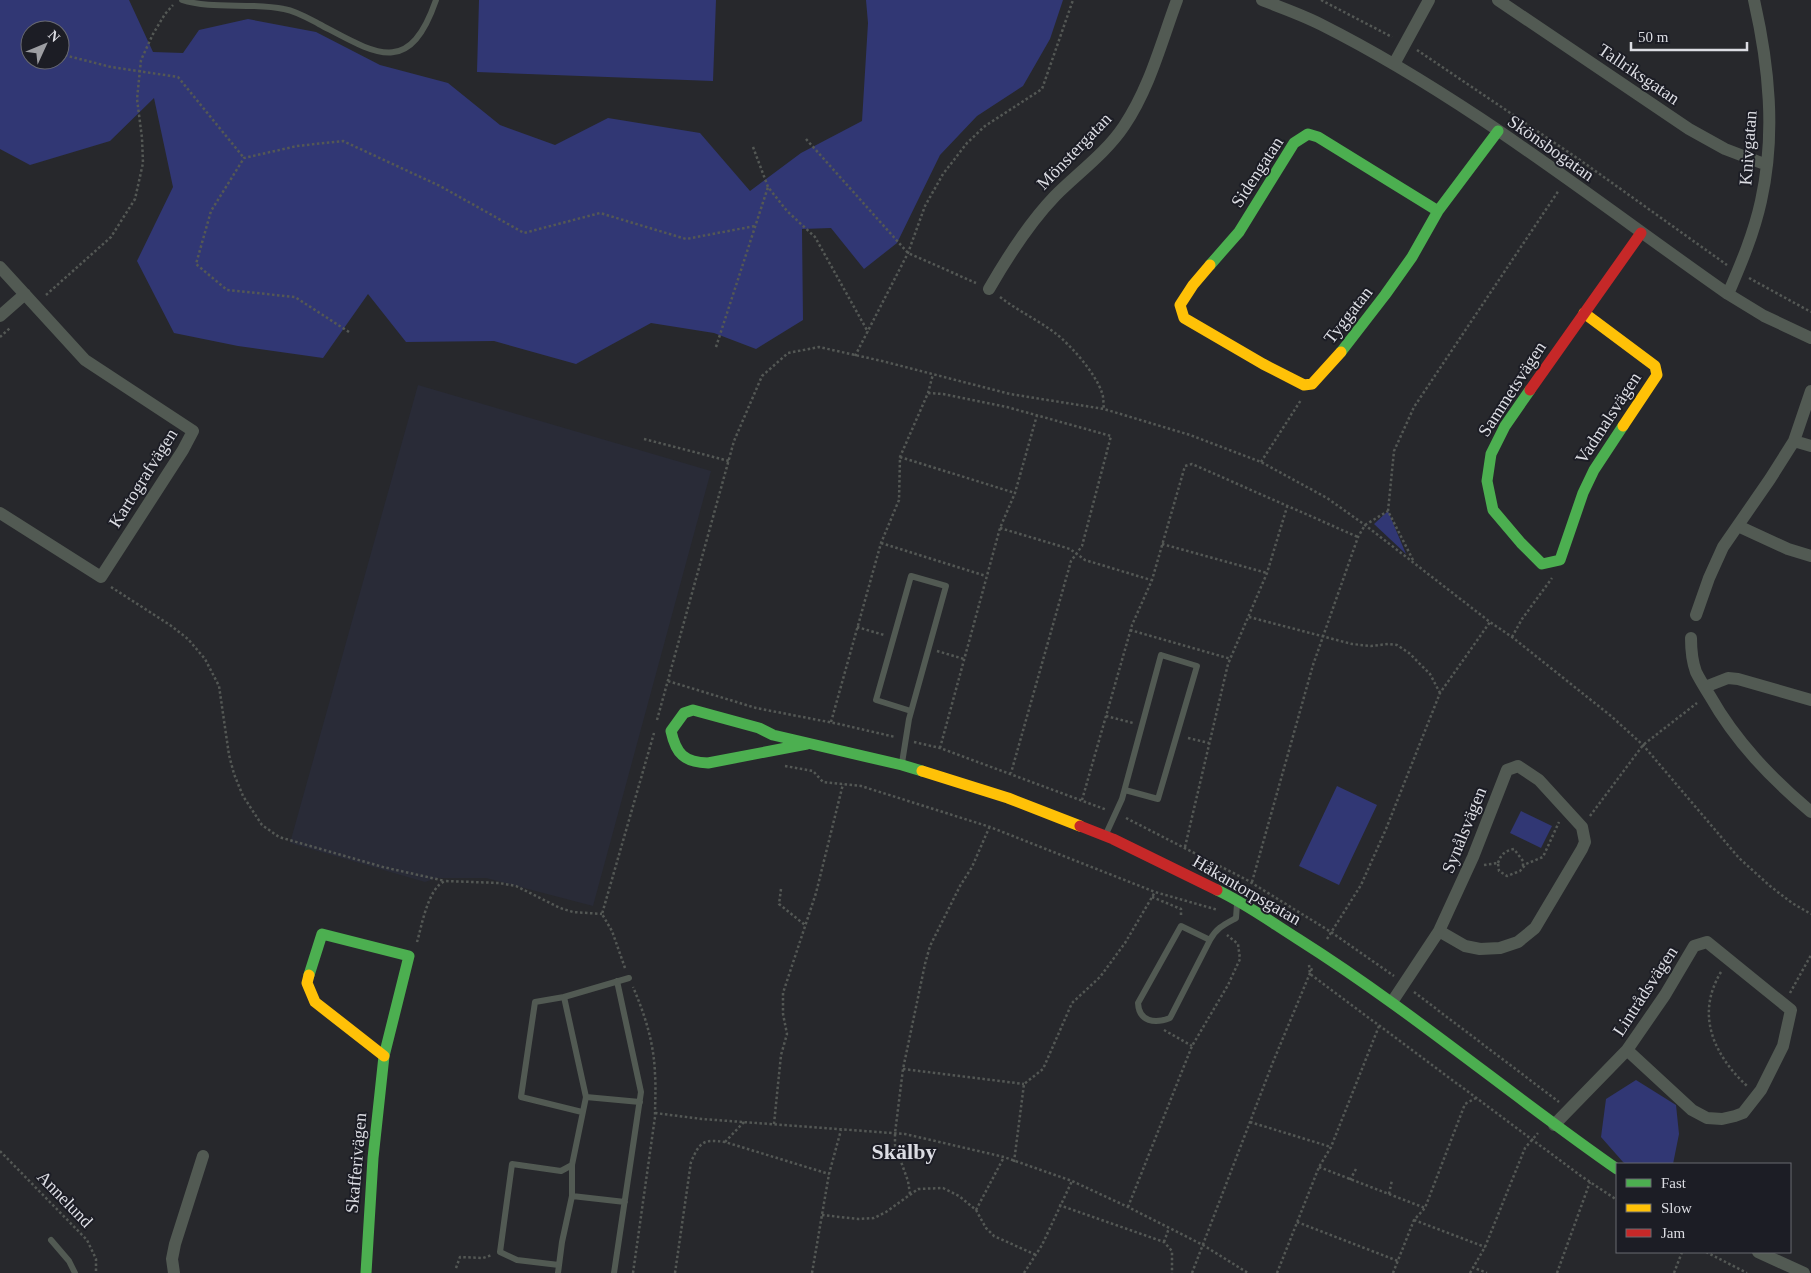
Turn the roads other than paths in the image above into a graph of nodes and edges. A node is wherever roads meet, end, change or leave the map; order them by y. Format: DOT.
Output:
graph roads {
  1 [pos="182,0"];
  2 [pos="436,0"];
  3 [pos="1178,0"];
  4 [pos="1262,0"];
  5 [pos="1429,0"];
  6 [pos="1498,0"];
  7 [pos="1754,0"];
  8 [pos="1394,64"];
  9 [pos="1498,131"];
  10 [pos="1767,165"];
  11 [pos="1438,211"];
  12 [pos="1641,233"];
  13 [pos="0,267"];
  14 [pos="989,289"];
  15 [pos="25,294"];
  16 [pos="1728,294"];
  17 [pos="1584,313"];
  18 [pos="0,316"];
  19 [pos="1811,338"];
  20 [pos="1304,385"];
  21 [pos="1811,391"];
  22 [pos="1794,440"];
  23 [pos="1811,446"];
  24 [pos="0,513"];
  25 [pos="1738,526"];
  26 [pos="1811,556"];
  27 [pos="1547,563"];
  28 [pos="1696,615"];
  29 [pos="1691,638"];
  30 [pos="1707,691"];
  31 [pos="1811,700"];
  32 [pos="911,711"];
  33 [pos="807,744"];
  34 [pos="902,765"];
  35 [pos="1124,790"];
  36 [pos="1811,812"];
  37 [pos="1105,836"];
  38 [pos="1237,900"];
  39 [pos="1439,931"];
  40 [pos="1210,940"];
  41 [pos="629,978"];
  42 [pos="617,981"];
  43 [pos="564,998"];
  44 [pos="1392,1002"];
  45 [pos="1627,1050"];
  46 [pos="384,1056"];
  47 [pos="586,1097"];
  48 [pos="640,1102"];
  49 [pos="582,1112"];
  50 [pos="1551,1123"];
  51 [pos="203,1156"];
  52 [pos="572,1165"];
  53 [pos="1616,1168"];
  54 [pos="572,1196"];
  55 [pos="625,1202"];
  56 [pos="51,1240"];
  57 [pos="1760,1253"];
  58 [pos="559,1265"];
  59 [pos="75,1273"];
  60 [pos="174,1273"];
  61 [pos="366,1273"];
  62 [pos="558,1273"];
  63 [pos="614,1273"];
  64 [pos="1804,1273"];
  1 -- 2 [label="lane"];
  3 -- 14 [label="street, Mönstergatan"];
  4 -- 8 [label="street, Skönsbogatan"];
  5 -- 8 [label="street"];
  6 -- 10 [label="street, Tallriksgatan"];
  7 -- 10 [label="street, Knivgatan"];
  8 -- 9 [label="street, Skönsbogatan"];
  9 -- 11 [label="street, Tyggatan"];
  9 -- 12 [label="street, Skönsbogatan"];
  10 -- 16 [label="street, Knivgatan"];
  11 -- 20 [label="street, Tyggatan"];
  11 -- 20 [label="street, Sidengatan"];
  12 -- 16 [label="street, Skönsbogatan"];
  12 -- 17 [label="street, Sammetsvägen"];
  13 -- 15 [label="street, Kartografvägen"];
  15 -- 18 [label="street"];
  15 -- 24 [label="street, Kartografvägen"];
  16 -- 19 [label="street, Skönsbogatan"];
  17 -- 27 [label="street, Sammetsvägen"];
  17 -- 27 [label="street, Vadmalsvägen"];
  21 -- 22 [label="street"];
  22 -- 23 [label="street"];
  22 -- 25 [label="street"];
  25 -- 26 [label="street"];
  25 -- 28 [label="street"];
  29 -- 30 [label="street"];
  30 -- 31 [label="street"];
  30 -- 36 [label="street"];
  32 -- 32 [label="lane"];
  32 -- 34 [label="lane"];
  33 -- 33 [label="street, Håkantorpsgatan"];
  33 -- 34 [label="street, Håkantorpsgatan"];
  34 -- 37 [label="street, Håkantorpsgatan"];
  35 -- 35 [label="lane"];
  35 -- 37 [label="lane"];
  37 -- 38 [label="street, Håkantorpsgatan"];
  38 -- 40 [label="lane"];
  38 -- 44 [label="street, Håkantorpsgatan"];
  39 -- 39 [label="street, Synålsvägen"];
  39 -- 44 [label="street, Synålsvägen"];
  40 -- 40 [label="lane"];
  41 -- 42 [label="lane"];
  42 -- 43 [label="lane"];
  42 -- 48 [label="lane"];
  43 -- 47 [label="lane"];
  43 -- 49 [label="lane"];
  44 -- 50 [label="street, Håkantorpsgatan"];
  45 -- 45 [label="street, Lintrådsvägen"];
  45 -- 50 [label="street, Lintrådsvägen"];
  46 -- 46 [label="street, Skafferivägen"];
  46 -- 61 [label="street, Skafferivägen"];
  47 -- 48 [label="lane"];
  47 -- 49 [label="lane"];
  48 -- 55 [label="lane"];
  49 -- 52 [label="lane"];
  50 -- 53 [label="street, Håkantorpsgatan"];
  51 -- 60 [label="street"];
  52 -- 54 [label="lane"];
  52 -- 58 [label="lane"];
  54 -- 55 [label="lane"];
  54 -- 58 [label="lane"];
  55 -- 63 [label="lane"];
  56 -- 59 [label="lane"];
  57 -- 64 [label="street"];
  58 -- 62 [label="lane"];
}
